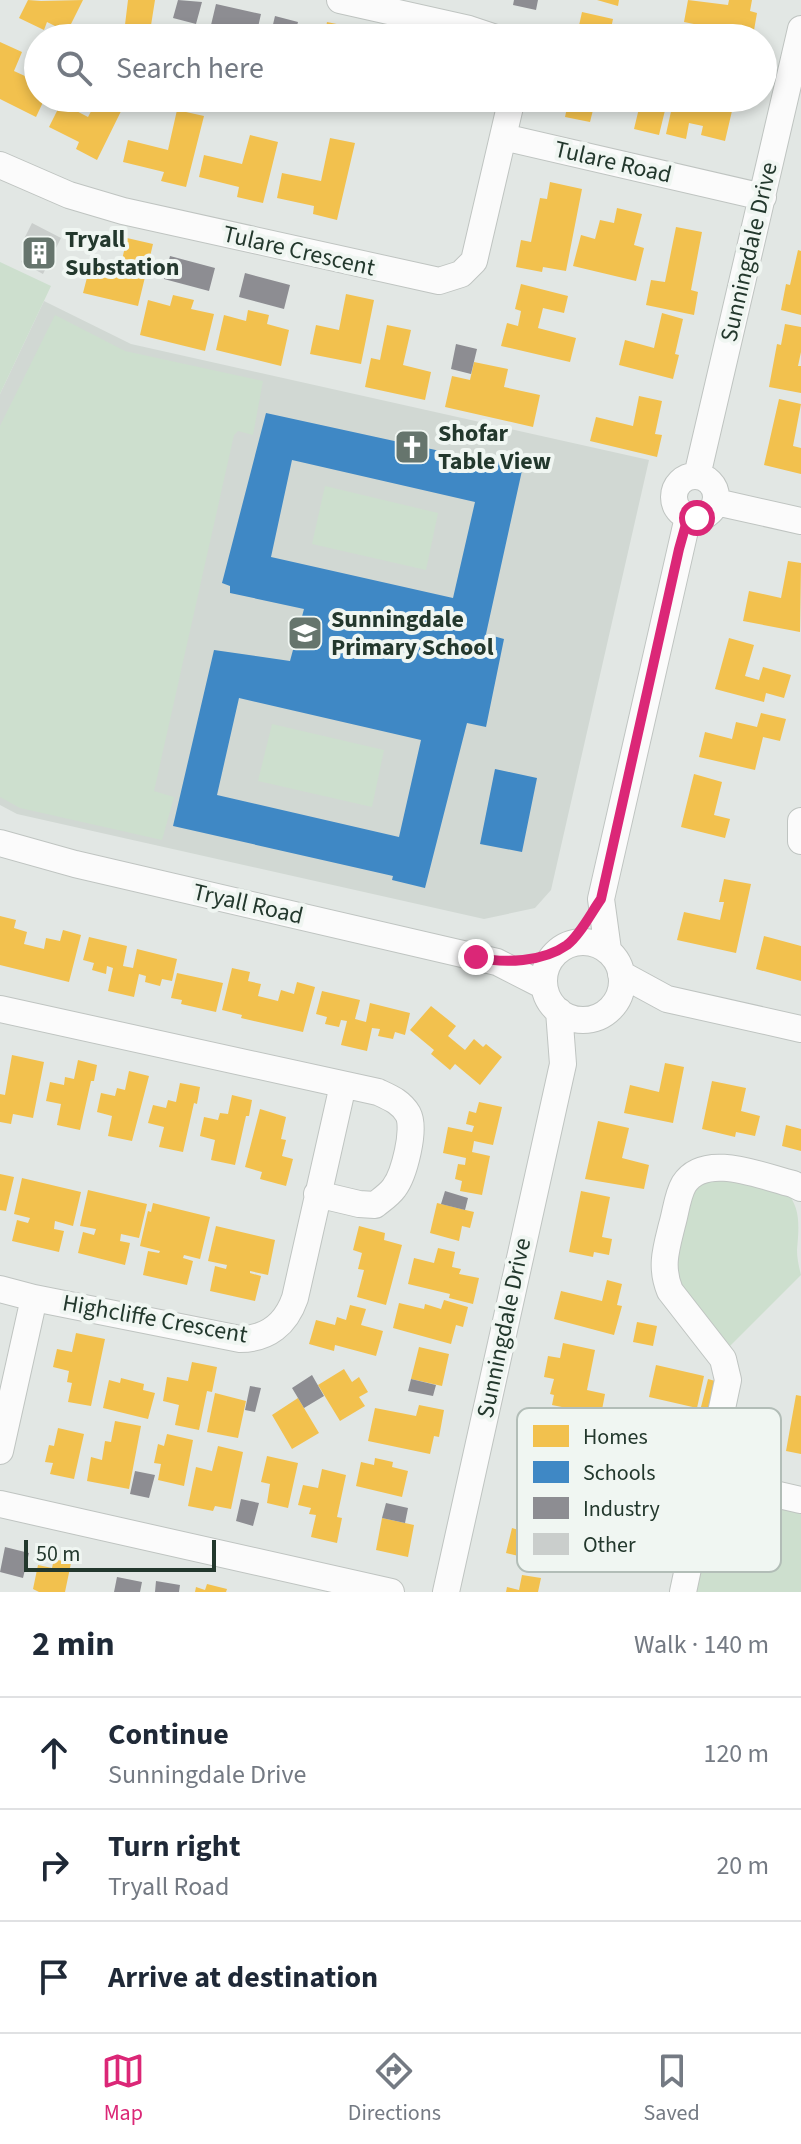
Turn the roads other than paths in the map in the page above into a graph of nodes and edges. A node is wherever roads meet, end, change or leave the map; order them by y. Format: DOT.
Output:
graph roads {
  1 [pos="355,2"];
  2 [pos="448,24"];
  3 [pos="801,29"];
  4 [pos="509,112"];
  5 [pos="503,137"];
  6 [pos="0,165"];
  7 [pos="763,197"];
  8 [pos="697,476"];
  9 [pos="716,502"];
  10 [pos="688,517"];
  11 [pos="801,521"];
  12 [pos="801,821"];
  13 [pos="801,841"];
  14 [pos="0,843"];
  15 [pos="601,899"];
  16 [pos="561,949"];
  17 [pos="608,950"];
  18 [pos="497,962"];
  19 [pos="621,974"];
  20 [pos="544,986"];
  21 [pos="667,999"];
  22 [pos="0,1009"];
  23 [pos="559,1011"];
  24 [pos="603,1014"];
  25 [pos="801,1029"];
  26 [pos="563,1064"];
  27 [pos="343,1085"];
  28 [pos="801,1188"];
  29 [pos="317,1194"];
  30 [pos="0,1289"];
  31 [pos="34,1298"];
  32 [pos="722,1408"];
  33 [pos="0,1451"];
  34 [pos="781,1495"];
  35 [pos="801,1500"];
  36 [pos="0,1504"];
  37 [pos="687,1572"];
  38 [pos="391,1592"];
  39 [pos="446,1592"];
  40 [pos="683,1592"];
  1 -- 2 [label="street"];
  3 -- 7 [label="street, Sunningdale Drive"];
  4 -- 5 [label="street"];
  5 -- 6 [label="street, Tulare Crescent"];
  5 -- 7 [label="street, Tulare Road"];
  7 -- 8 [label="street, Sunningdale Drive"];
  8 -- 9 [label="street"];
  8 -- 10 [label="street"];
  9 -- 10 [label="street"];
  9 -- 11 [label="street"];
  10 -- 15 [label="street"];
  12 -- 13 [label="street"];
  14 -- 18 [label="street, Tryall Road"];
  15 -- 16 [label="street"];
  15 -- 17 [label="street"];
  16 -- 17 [label="street"];
  16 -- 18 [label="street, Tryall Road"];
  16 -- 20 [label="street"];
  17 -- 19 [label="street"];
  18 -- 20 [label="street, Tryall Road"];
  19 -- 21 [label="street"];
  19 -- 24 [label="street"];
  20 -- 23 [label="street"];
  21 -- 24 [label="street"];
  21 -- 25 [label="street"];
  22 -- 27 [label="street"];
  23 -- 24 [label="street"];
  23 -- 26 [label="street, Sunningdale Drive"];
  24 -- 26 [label="street, Sunningdale Drive"];
  26 -- 39 [label="street, Sunningdale Drive"];
  27 -- 29 [label="street, Highcliffe Crescent"];
  27 -- 29 [label="street"];
  28 -- 32 [label="street"];
  29 -- 31 [label="street, Highcliffe Crescent"];
  30 -- 31 [label="street, Highcliffe Crescent"];
  31 -- 33 [label="street, Highcliffe Crescent"];
  34 -- 35 [label="street"];
  36 -- 38 [label="street"];
  37 -- 40 [label="street"];
}
